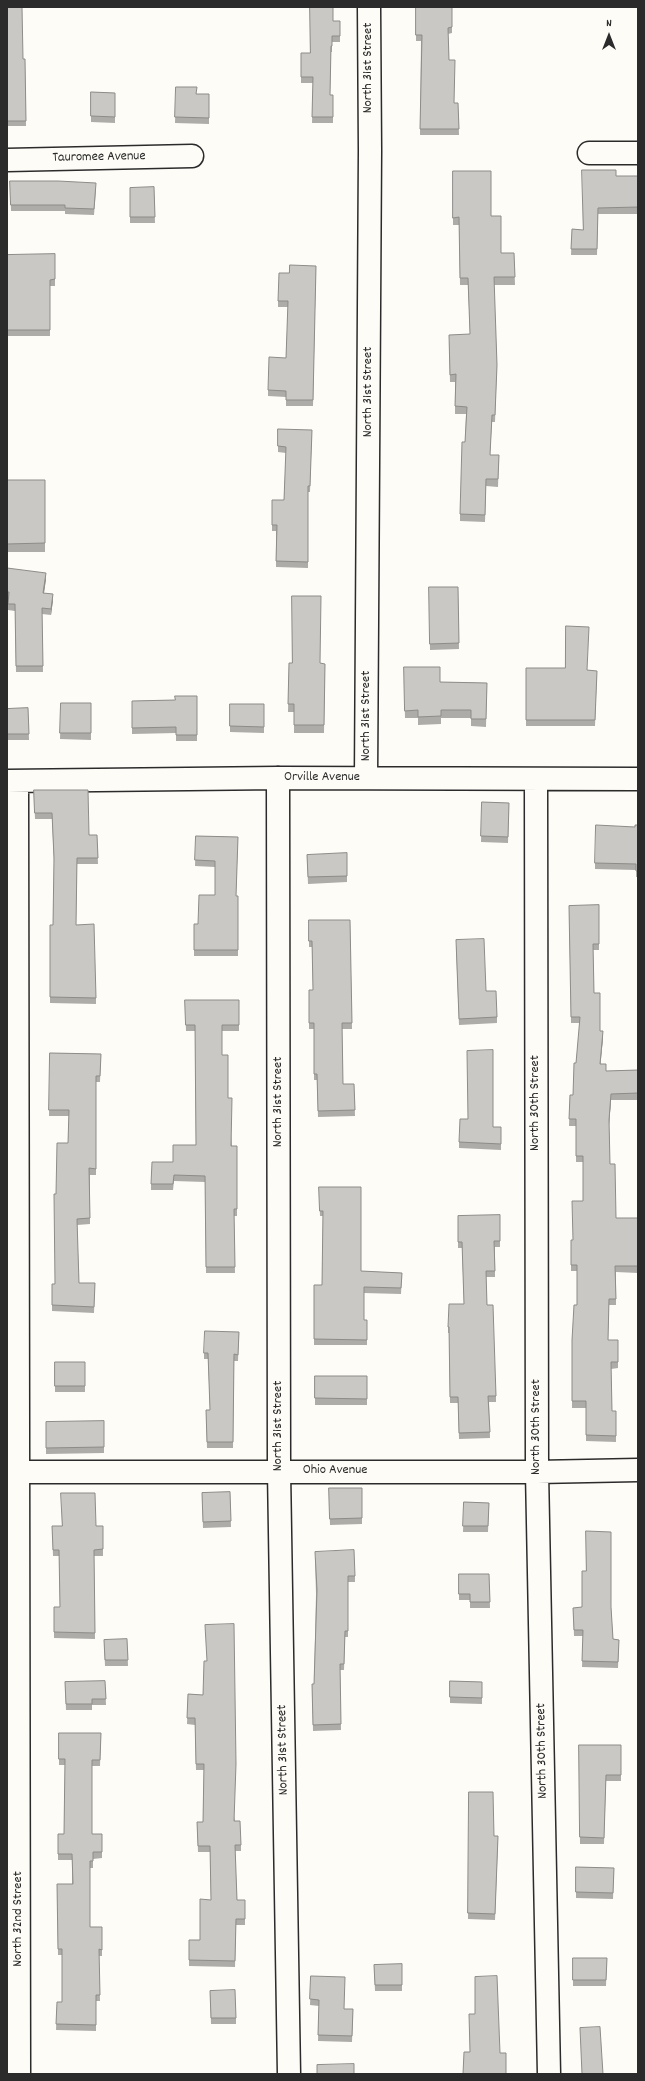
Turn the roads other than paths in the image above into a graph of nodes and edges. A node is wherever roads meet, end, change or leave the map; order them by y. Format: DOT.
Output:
graph roads {
  1 [pos="369,7"];
  2 [pos="589,153"];
  3 [pos="638,153"];
  4 [pos="192,156"];
  5 [pos="7,160"];
  6 [pos="278,778"];
  7 [pos="366,778"];
  8 [pos="638,779"];
  9 [pos="536,780"];
  10 [pos="12,781"];
  11 [pos="638,1470"];
  12 [pos="279,1471"];
  13 [pos="12,1472"];
  14 [pos="537,1472"];
  15 [pos="20,2074"];
  16 [pos="289,2074"];
  17 [pos="549,2074"];
  1 -- 7 [label="street, North 31st Street"];
  2 -- 3 [label="street"];
  4 -- 5 [label="street, Tauromee Avenue"];
  6 -- 7 [label="street, Orville Avenue"];
  6 -- 10 [label="street, Orville Avenue"];
  6 -- 12 [label="street, North 31st Street"];
  7 -- 9 [label="street, Orville Avenue"];
  8 -- 9 [label="street, Orville Avenue"];
  9 -- 14 [label="street, North 30th Street"];
  10 -- 13 [label="street, North 32nd Street"];
  11 -- 14 [label="street, Ohio Avenue"];
  12 -- 13 [label="street, Ohio Avenue"];
  12 -- 14 [label="street, Ohio Avenue"];
  12 -- 16 [label="street, North 31st Street"];
  13 -- 15 [label="street, North 32nd Street"];
  14 -- 17 [label="street, North 30th Street"];
}
